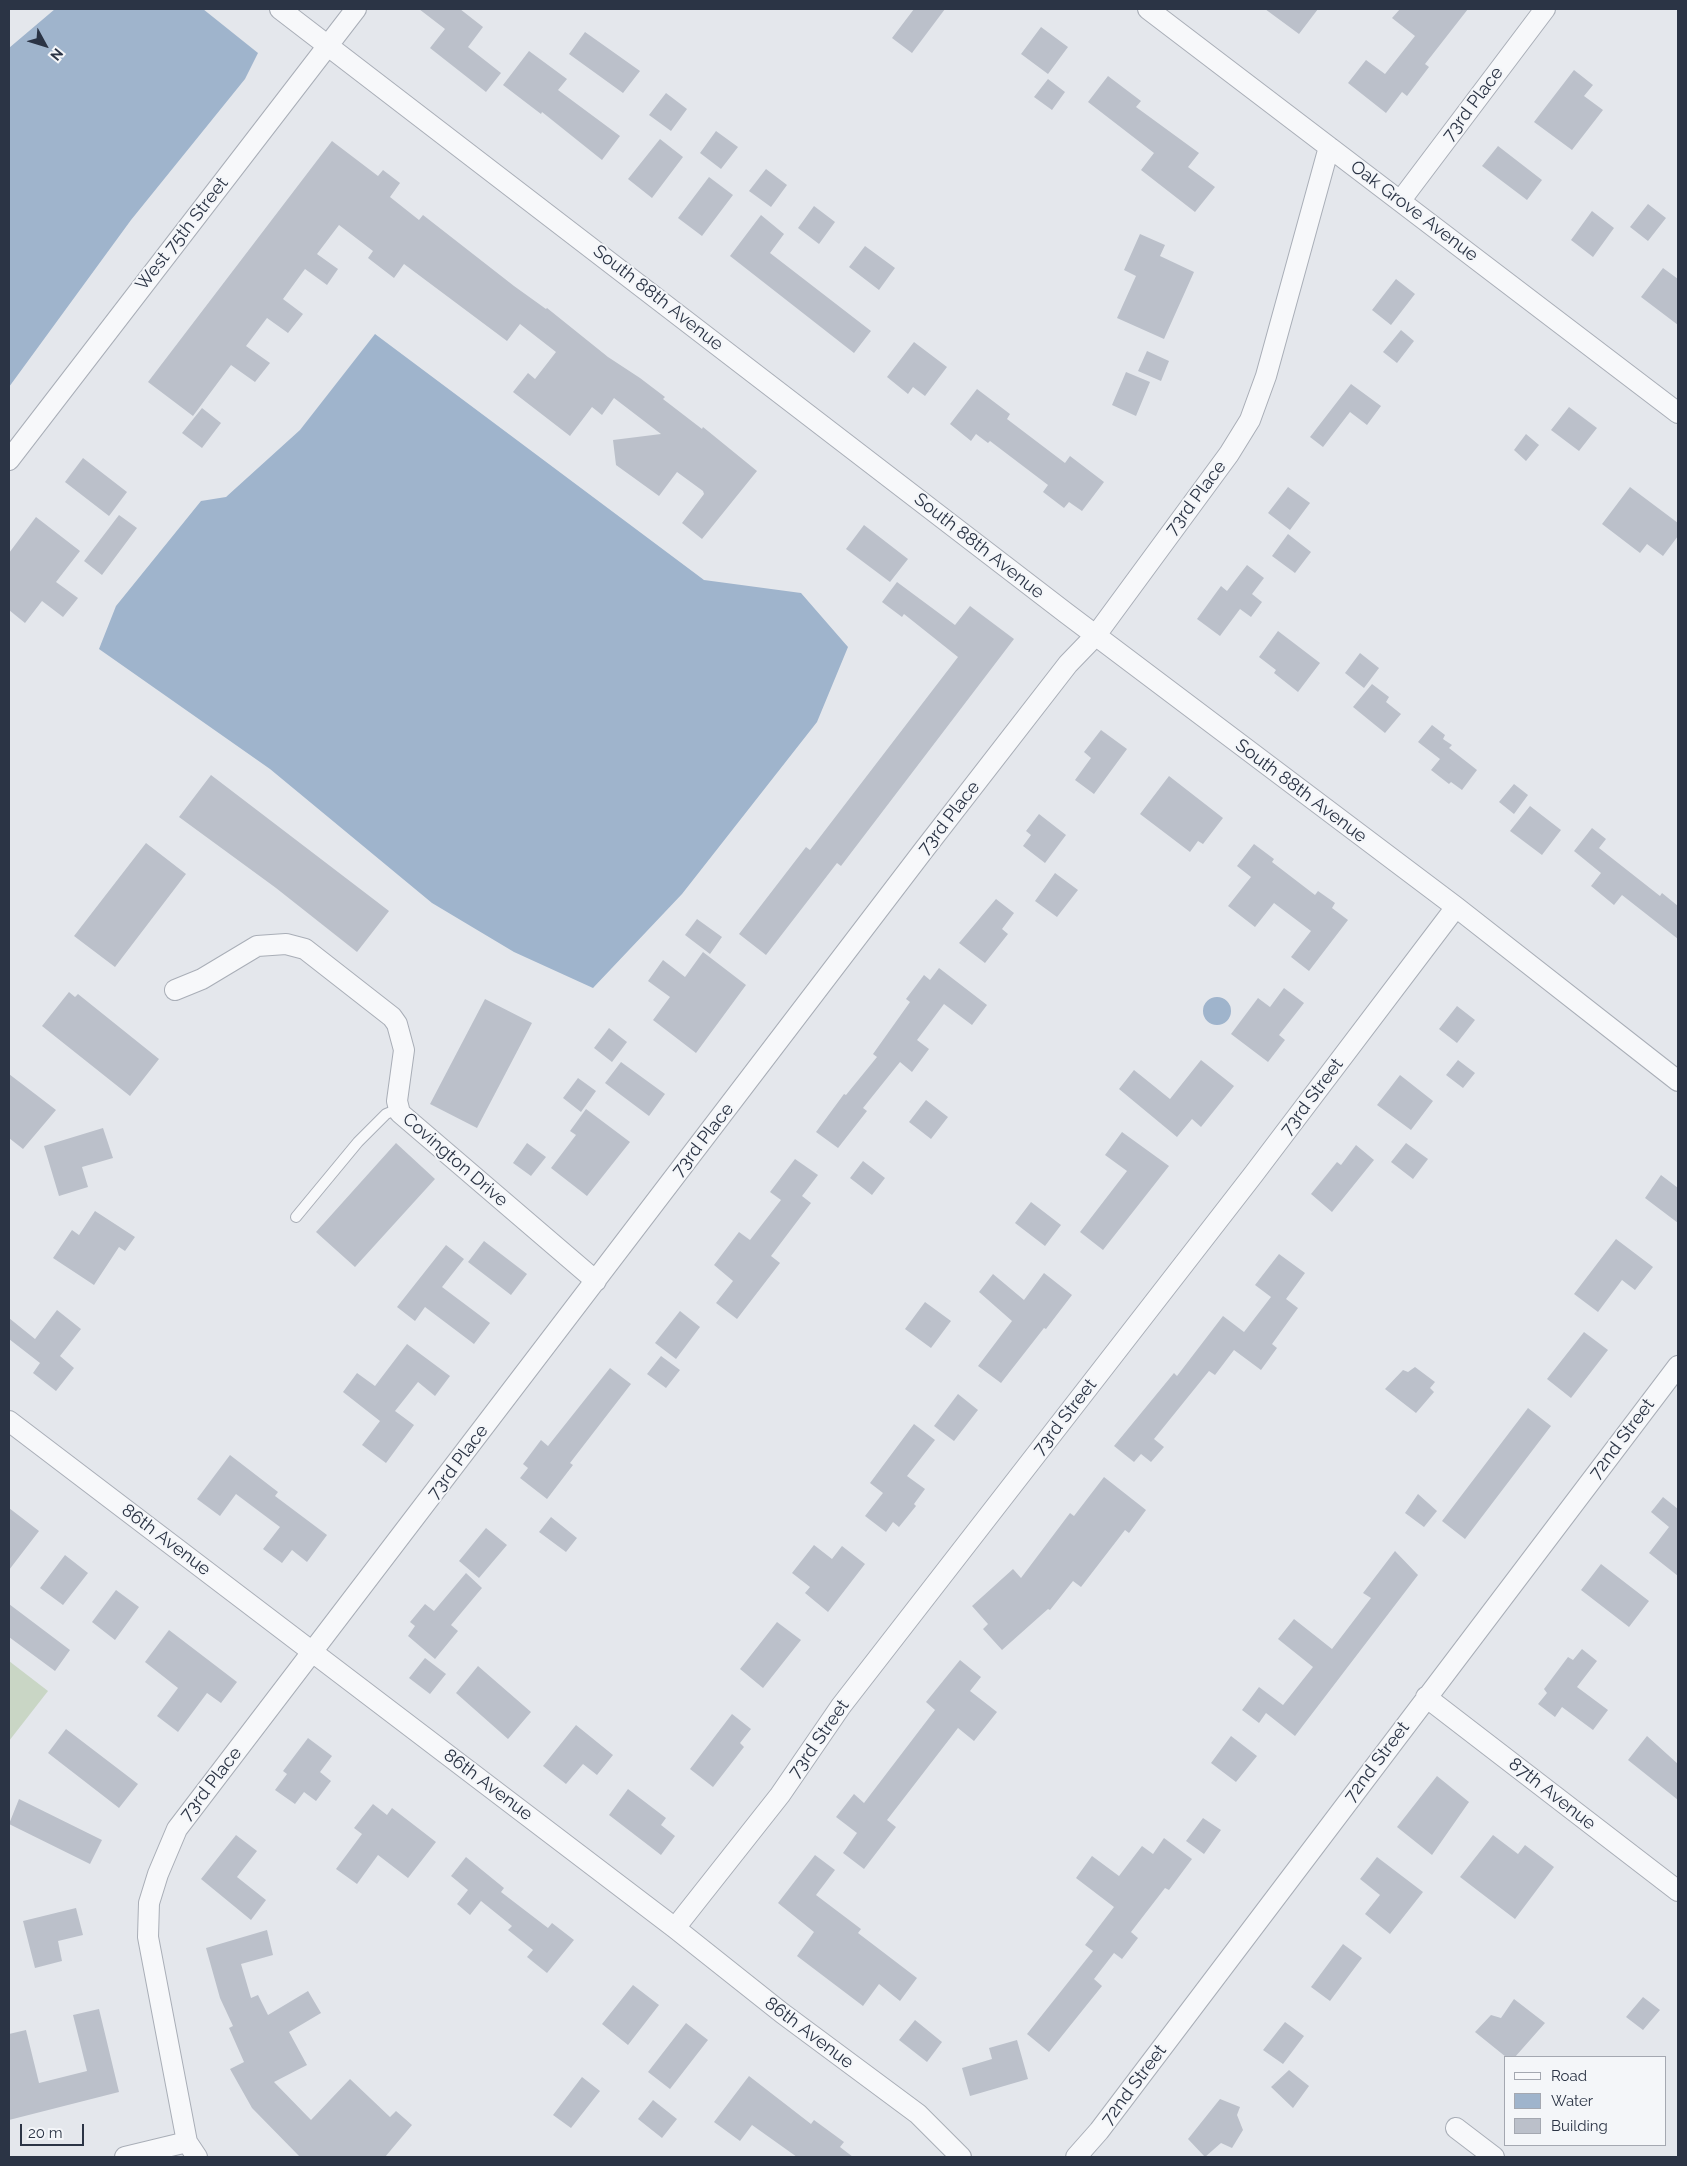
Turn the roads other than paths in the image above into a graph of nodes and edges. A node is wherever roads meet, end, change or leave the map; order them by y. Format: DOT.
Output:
graph roads {
  1 [pos="280,9"];
  2 [pos="356,9"];
  3 [pos="1148,9"];
  4 [pos="1545,9"];
  5 [pos="328,44"];
  6 [pos="1329,147"];
  7 [pos="1401,200"];
  8 [pos="1678,414"];
  9 [pos="9,460"];
  10 [pos="1096,635"];
  11 [pos="1456,907"];
  12 [pos="175,990"];
  13 [pos="1678,1081"];
  14 [pos="398,1109"];
  15 [pos="296,1217"];
  16 [pos="596,1281"];
  17 [pos="1678,1366"];
  18 [pos="9,1421"];
  19 [pos="313,1651"];
  20 [pos="1426,1697"];
  21 [pos="1678,1891"];
  22 [pos="675,1928"];
  23 [pos="1456,2128"];
  24 [pos="192,2150"];
  25 [pos="125,2157"];
  26 [pos="961,2157"];
  27 [pos="1076,2157"];
  28 [pos="1494,2157"];
  1 -- 5 [label="street, South 88th Avenue"];
  2 -- 5 [label="street, West 75th Street"];
  3 -- 6 [label="street, Oak Grove Avenue"];
  4 -- 7 [label="street, 73rd Place"];
  5 -- 9 [label="street, West 75th Street"];
  5 -- 10 [label="street, South 88th Avenue"];
  6 -- 7 [label="street, Oak Grove Avenue"];
  6 -- 10 [label="street, 73rd Place"];
  7 -- 8 [label="street, Oak Grove Avenue"];
  10 -- 11 [label="street, South 88th Avenue"];
  10 -- 16 [label="street, 73rd Place"];
  11 -- 13 [label="street, South 88th Avenue"];
  11 -- 22 [label="street, 73rd Street"];
  12 -- 14 [label="street, Covington Drive"];
  14 -- 15 [label="lane"];
  14 -- 16 [label="street, Covington Drive"];
  16 -- 19 [label="street, 73rd Place"];
  17 -- 20 [label="street, 72nd Street"];
  18 -- 19 [label="street, 86th Avenue"];
  19 -- 22 [label="street, 86th Avenue"];
  19 -- 24 [label="street, 73rd Place"];
  20 -- 21 [label="street, 87th Avenue"];
  20 -- 27 [label="street, 72nd Street"];
  22 -- 26 [label="street, 86th Avenue"];
  23 -- 28 [label="street"];
  24 -- 25 [label="street"];
}
